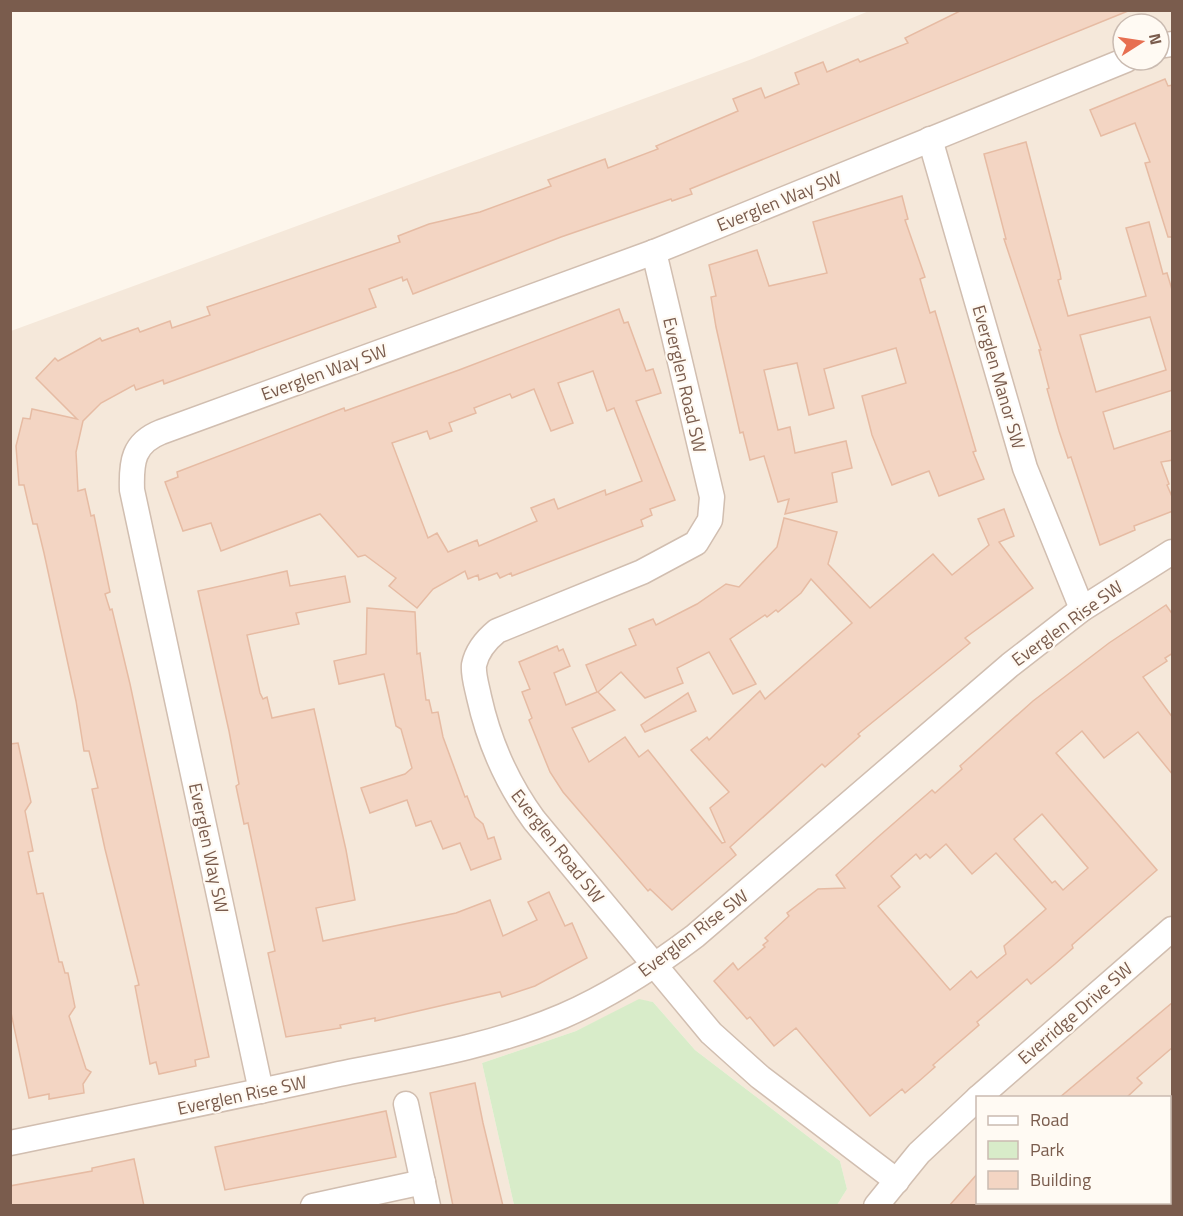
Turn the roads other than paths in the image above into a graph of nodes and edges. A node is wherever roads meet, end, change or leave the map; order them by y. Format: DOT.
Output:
graph roads {
  1 [pos="1111,66"];
  2 [pos="930,139"];
  3 [pos="654,252"];
  4 [pos="1173,552"];
  5 [pos="1082,609"];
  6 [pos="1173,929"];
  7 [pos="655,966"];
  8 [pos="261,1091"];
  9 [pos="980,1096"];
  10 [pos="976,1100"];
  11 [pos="406,1104"];
  12 [pos="10,1143"];
  13 [pos="897,1180"];
  14 [pos="423,1182"];
  15 [pos="313,1206"];
  16 [pos="428,1206"];
  17 [pos="876,1206"];
  1 -- 2 [label="street, Everglen Way SW"];
  2 -- 3 [label="street, Everglen Way SW"];
  2 -- 5 [label="street, Everglen Manor SW"];
  3 -- 7 [label="street, Everglen Road SW"];
  3 -- 8 [label="street, Everglen Way SW"];
  4 -- 5 [label="street, Everglen Rise SW"];
  5 -- 7 [label="street, Everglen Rise SW"];
  6 -- 9 [label="street, Everridge Drive SW"];
  7 -- 8 [label="street, Everglen Rise SW"];
  7 -- 13 [label="street, Everglen Road SW"];
  8 -- 12 [label="street, Everglen Rise SW"];
  10 -- 13 [label="street, Everridge Drive SW"];
  11 -- 14 [label="street"];
  13 -- 17 [label="street, Everridge Drive SW"];
  14 -- 15 [label="street"];
  14 -- 16 [label="street"];
}
